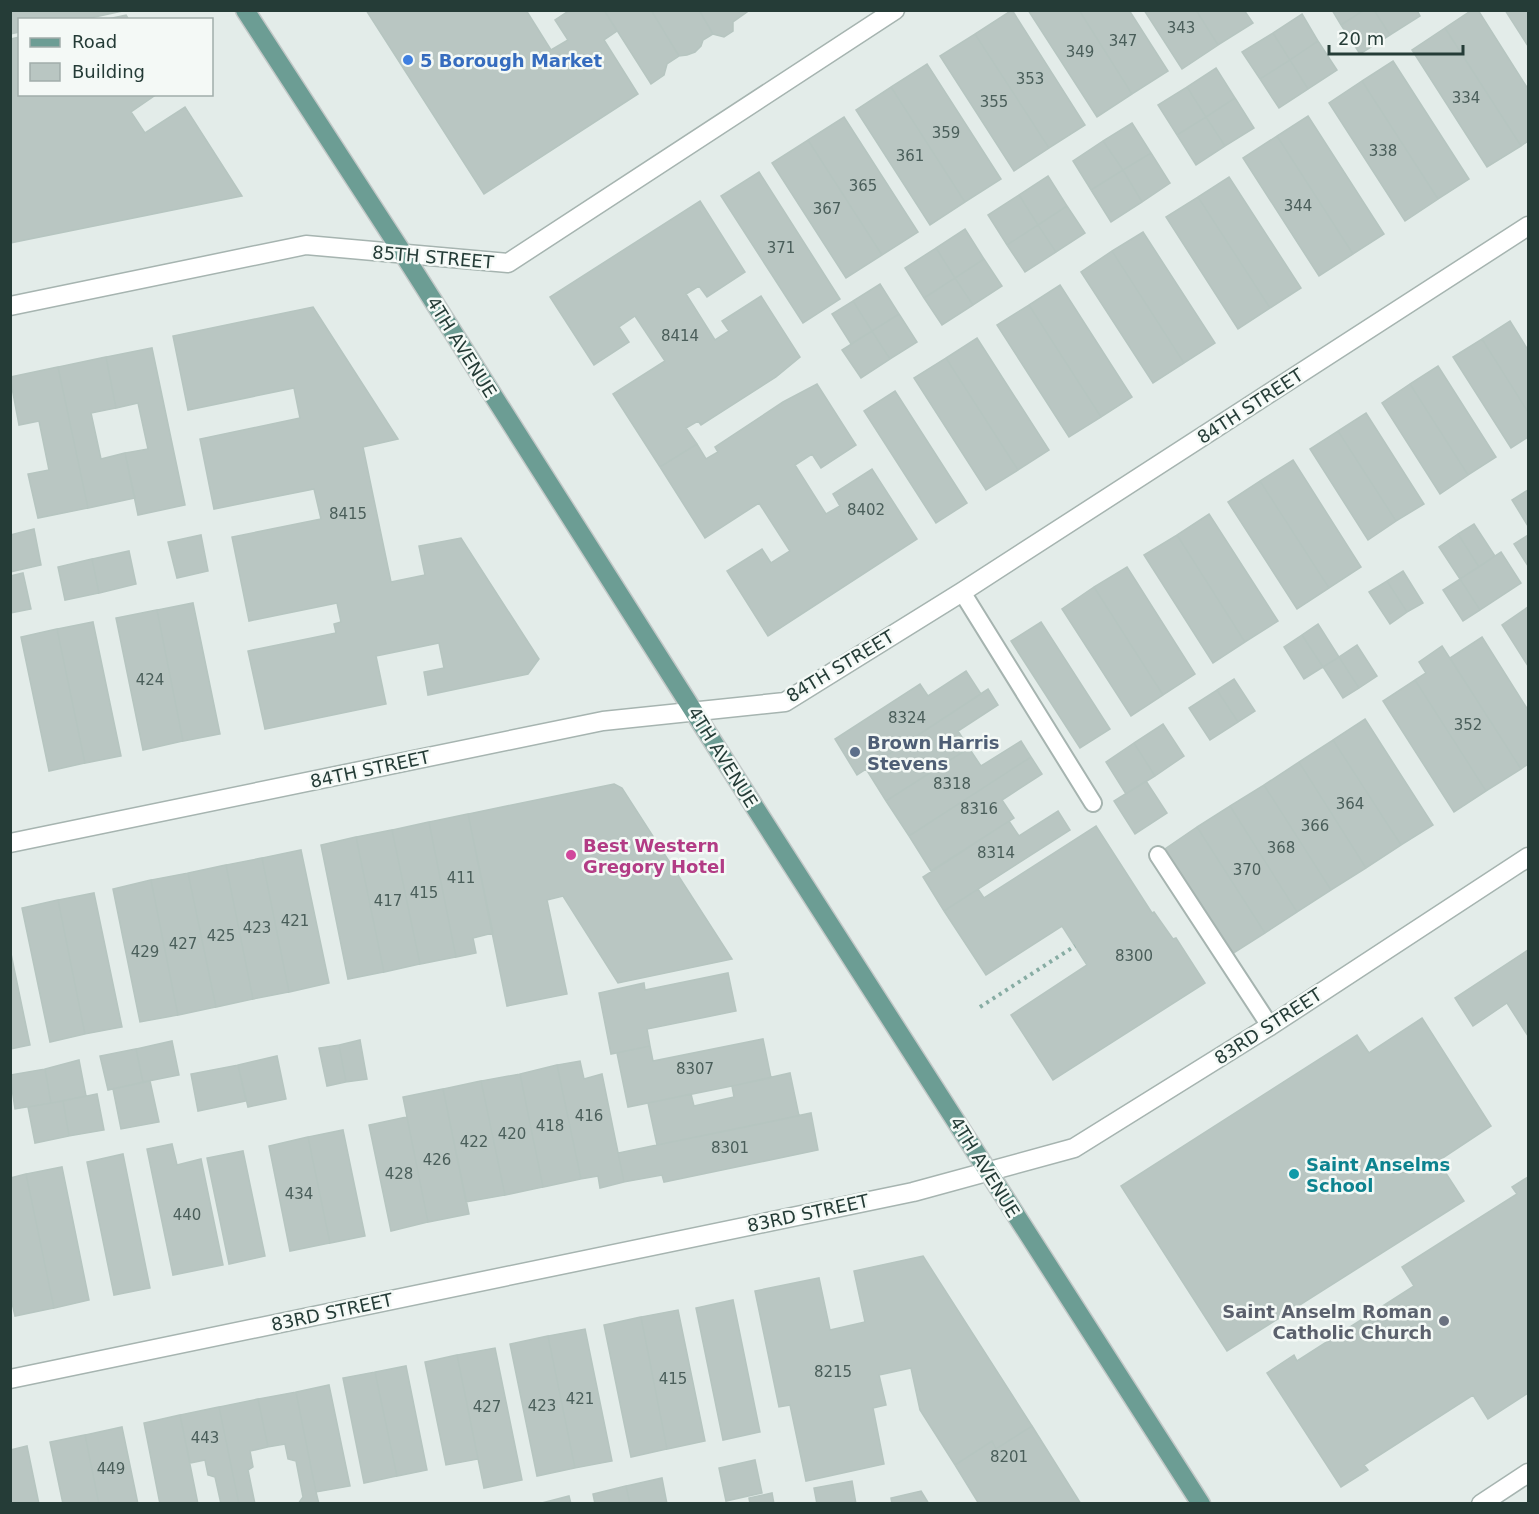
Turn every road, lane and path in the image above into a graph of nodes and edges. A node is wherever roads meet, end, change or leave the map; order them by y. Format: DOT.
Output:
graph roads {
  1 [pos="245,10"];
  2 [pos="896,10"];
  3 [pos="1528,226"];
  4 [pos="404,255"];
  5 [pos="10,306"];
  6 [pos="962,592"];
  7 [pos="694,711"];
  8 [pos="1093,803"];
  9 [pos="10,843"];
  10 [pos="1158,855"];
  11 [pos="1528,857"];
  12 [pos="1075,946"];
  13 [pos="980,1007"];
  14 [pos="1270,1026"];
  15 [pos="989,1172"];
  16 [pos="10,1379"];
  17 [pos="1528,1473"];
  18 [pos="1201,1503"];
  19 [pos="1481,1503"];
  1 -- 4 [label="main road, 4TH AVENUE"];
  2 -- 4 [label="street, 85TH STREET"];
  3 -- 6 [label="street, 84TH STREET"];
  4 -- 5 [label="street, 85TH STREET"];
  4 -- 7 [label="main road, 4TH AVENUE"];
  6 -- 7 [label="street, 84TH STREET"];
  6 -- 8 [label="lane"];
  7 -- 9 [label="street, 84TH STREET"];
  7 -- 15 [label="main road, 4TH AVENUE"];
  10 -- 14 [label="lane"];
  11 -- 14 [label="street, 83RD STREET"];
  12 -- 13 [label="path"];
  14 -- 15 [label="street, 83RD STREET"];
  15 -- 16 [label="street, 83RD STREET"];
  15 -- 18 [label="main road, 4TH AVENUE"];
  17 -- 19 [label="street"];
}
